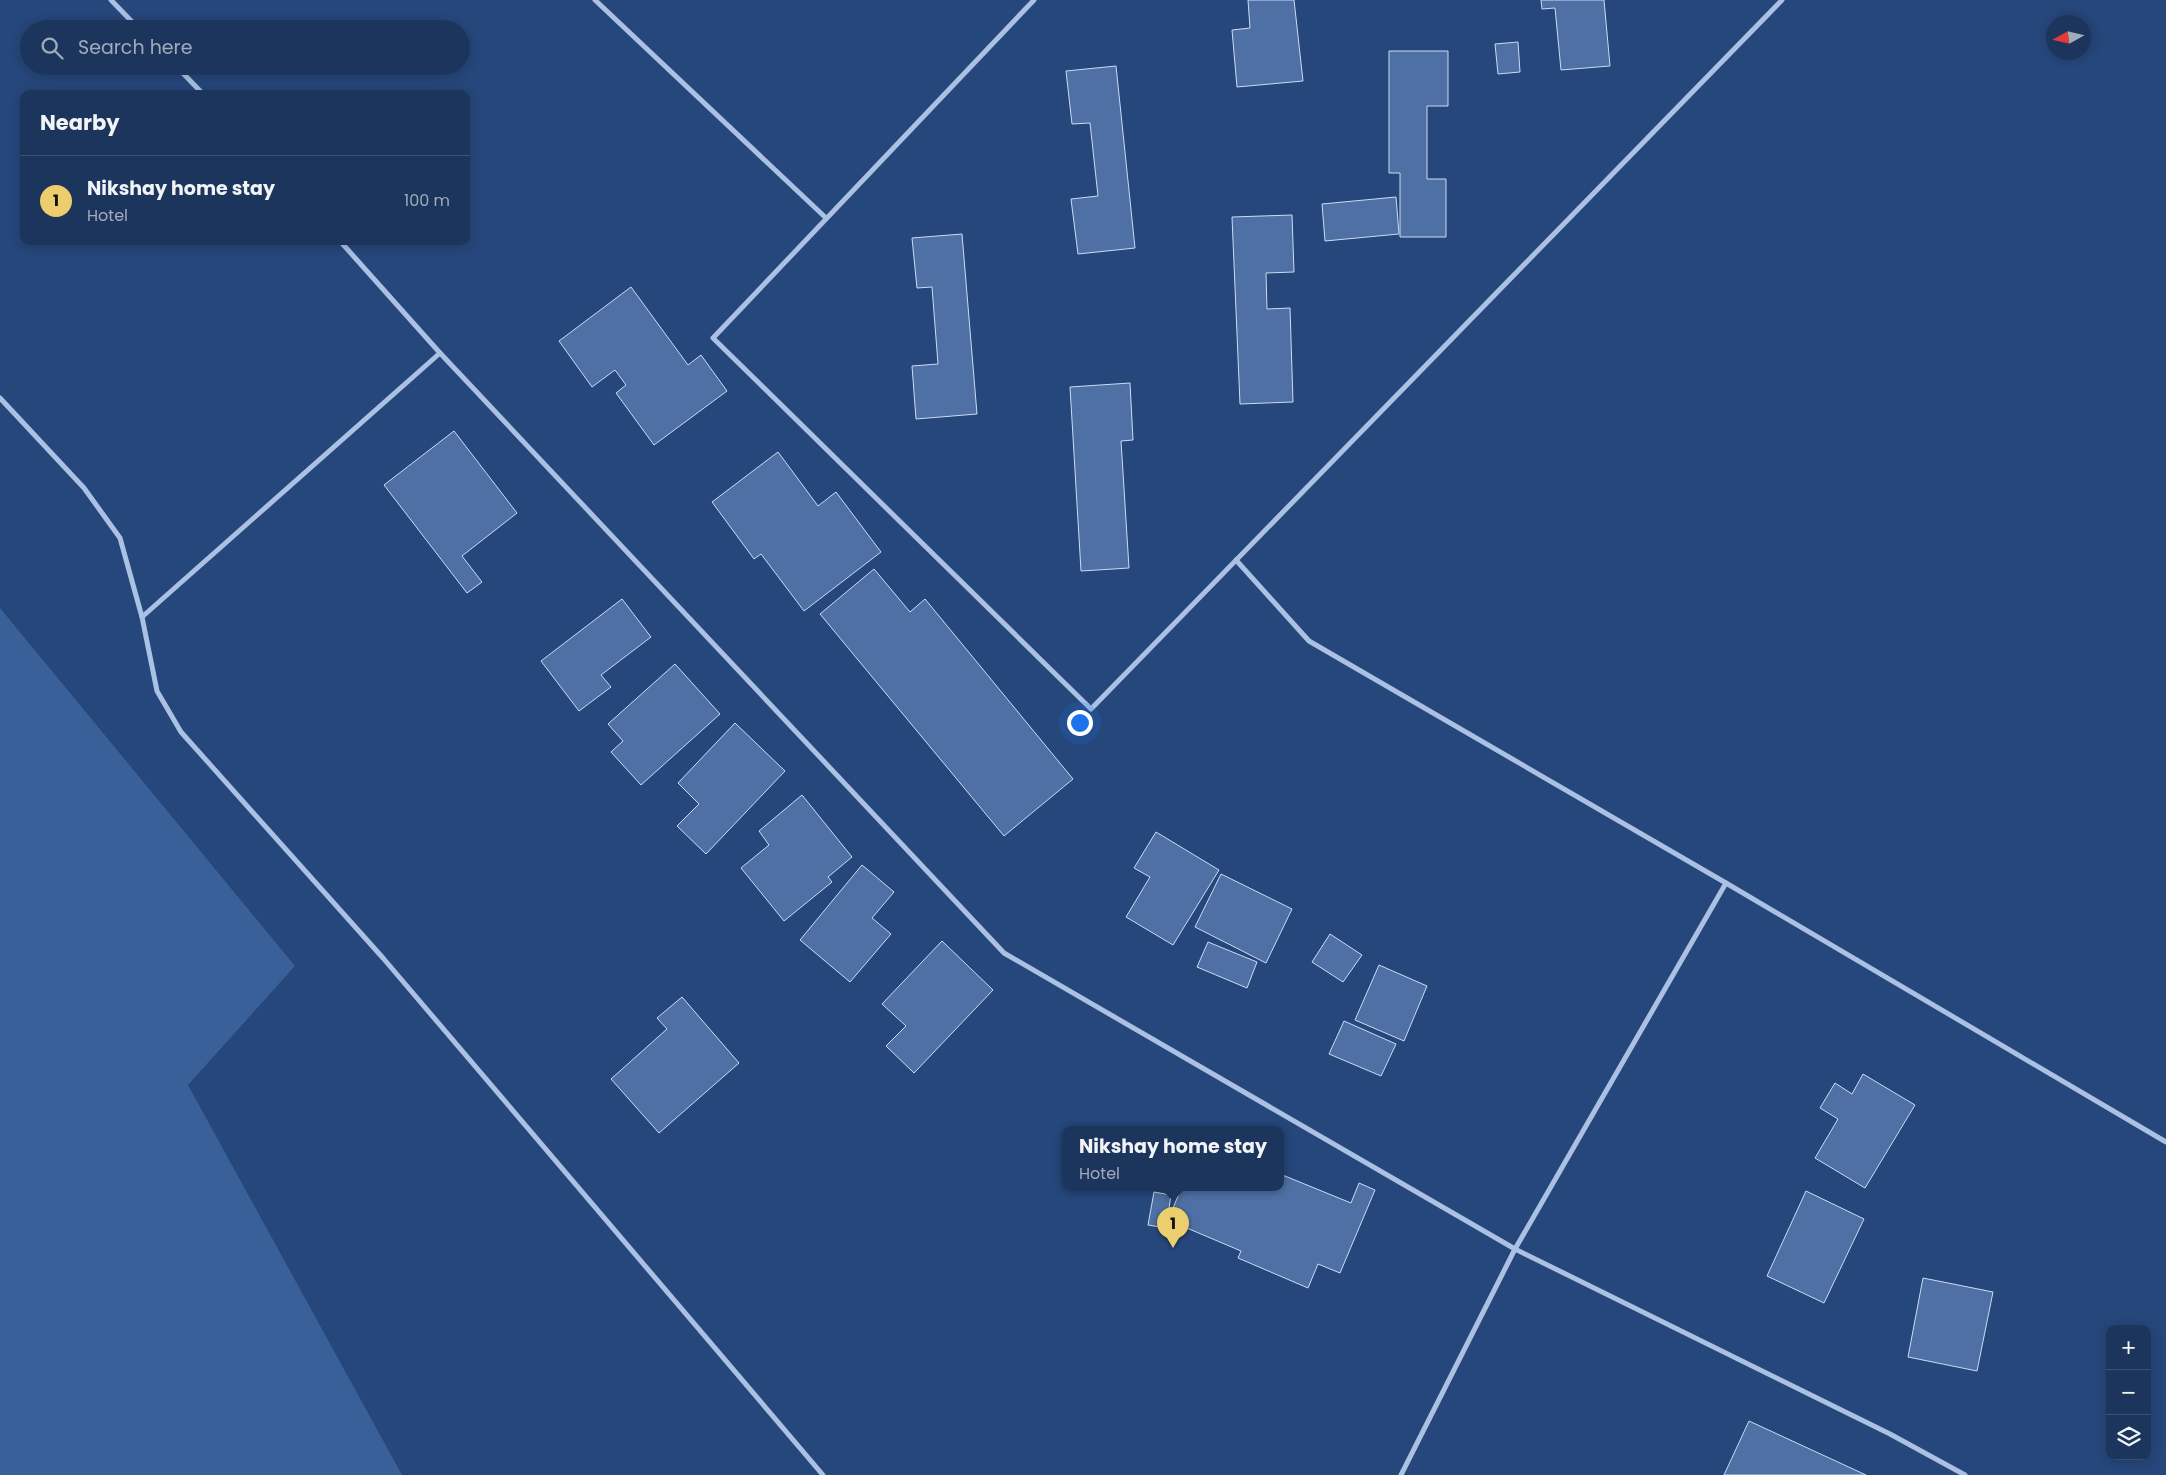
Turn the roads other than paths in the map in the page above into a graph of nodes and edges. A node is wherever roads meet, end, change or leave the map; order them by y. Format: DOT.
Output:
graph roads {
  1 [pos="111,0"];
  2 [pos="595,0"];
  3 [pos="1034,0"];
  4 [pos="1782,0"];
  5 [pos="130,20"];
  6 [pos="185,75"];
  7 [pos="199,90"];
  8 [pos="826,218"];
  9 [pos="344,245"];
  10 [pos="440,353"];
  11 [pos="0,398"];
  12 [pos="1236,560"];
  13 [pos="142,617"];
  14 [pos="1726,883"];
  15 [pos="2166,1142"];
  16 [pos="1516,1249"];
  17 [pos="823,1475"];
  18 [pos="1401,1475"];
  19 [pos="1964,1475"];
  1 -- 5 [label="street"];
  2 -- 8 [label="street"];
  3 -- 8 [label="street"];
  4 -- 12 [label="street"];
  6 -- 7 [label="street"];
  8 -- 12 [label="street"];
  9 -- 10 [label="street"];
  10 -- 13 [label="street"];
  10 -- 16 [label="street"];
  11 -- 13 [label="street"];
  12 -- 14 [label="street"];
  13 -- 17 [label="street"];
  14 -- 15 [label="street"];
  14 -- 16 [label="street"];
  16 -- 18 [label="street"];
  16 -- 19 [label="street"];
}
